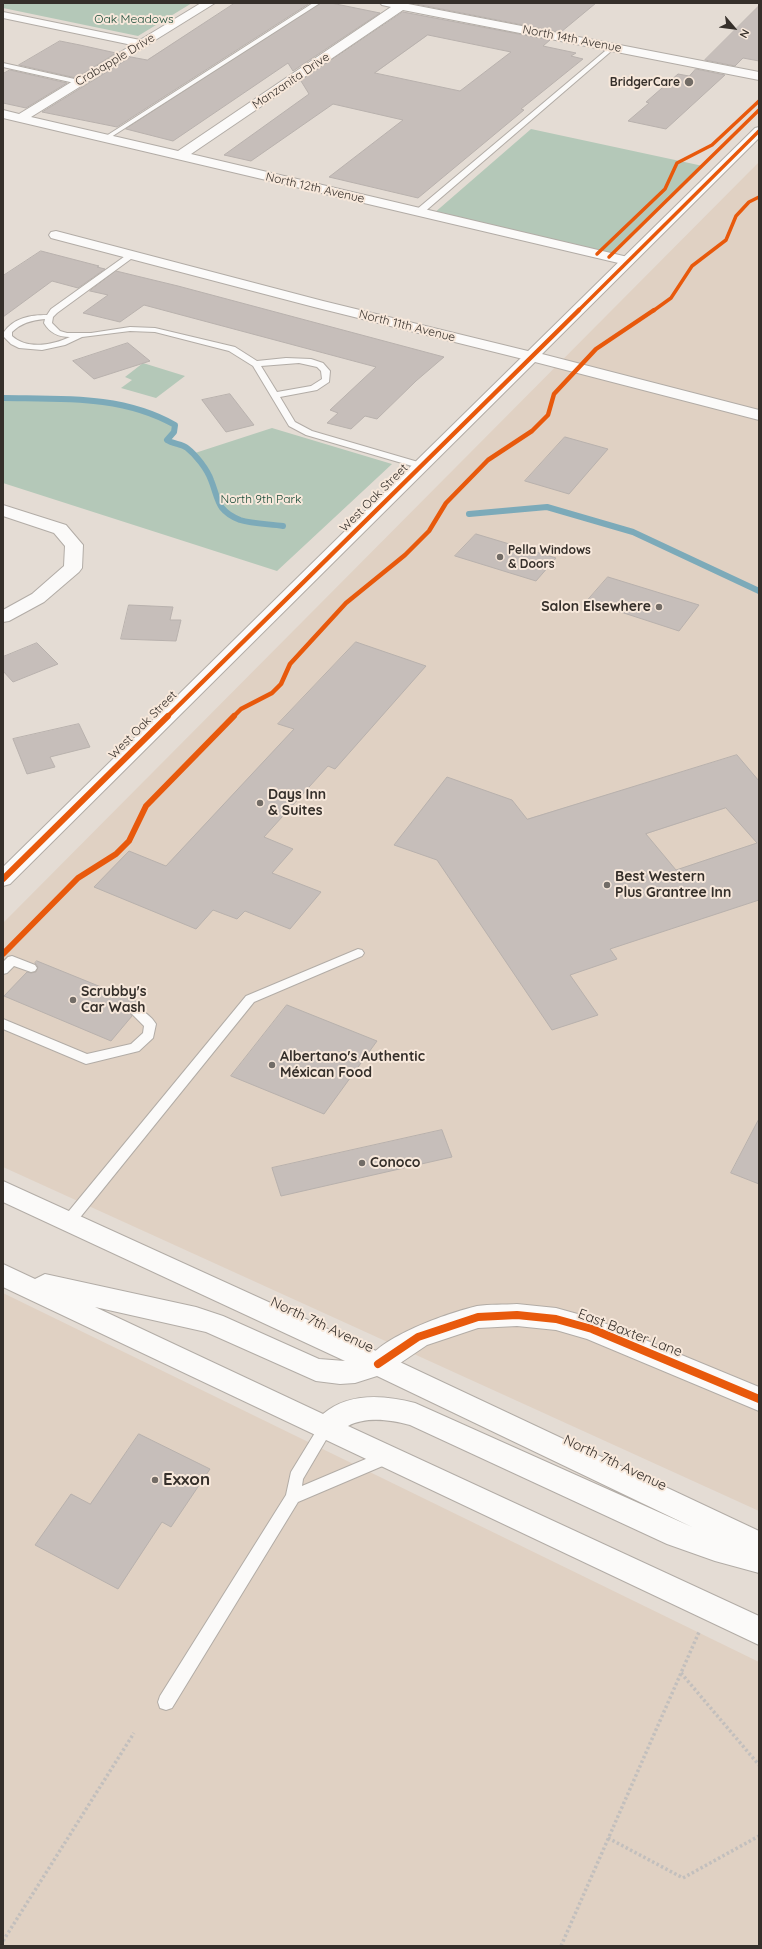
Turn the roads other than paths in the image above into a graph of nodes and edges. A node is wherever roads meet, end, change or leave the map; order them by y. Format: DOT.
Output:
graph roads {
  1 [pos="209,3"];
  2 [pos="317,3"];
  3 [pos="386,3"];
  4 [pos="402,6"];
  5 [pos="3,15"];
  6 [pos="142,44"];
  7 [pos="613,48"];
  8 [pos="3,65"];
  9 [pos="759,76"];
  10 [pos="79,82"];
  11 [pos="3,114"];
  12 [pos="20,118"];
  13 [pos="759,131"];
  14 [pos="106,138"];
  15 [pos="180,156"];
  16 [pos="418,212"];
  17 [pos="56,235"];
  18 [pos="131,256"];
  19 [pos="627,261"];
  20 [pos="49,317"];
  21 [pos="79,336"];
  22 [pos="531,356"];
  23 [pos="256,364"];
  24 [pos="274,395"];
  25 [pos="759,415"];
  26 [pos="422,466"];
  27 [pos="3,510"];
  28 [pos="3,617"];
  29 [pos="3,879"];
  30 [pos="358,953"];
  31 [pos="31,968"];
  32 [pos="3,970"];
  33 [pos="136,1012"];
  34 [pos="3,1024"];
  35 [pos="3,1191"];
  36 [pos="69,1221"];
  37 [pos="6,1276"];
  38 [pos="378,1364"];
  39 [pos="759,1399"];
  40 [pos="326,1428"];
  41 [pos="387,1457"];
  42 [pos="293,1497"];
  43 [pos="759,1545"];
  44 [pos="759,1560"];
  45 [pos="759,1631"];
  46 [pos="166,1702"];
  1 -- 6 [label="street, Crabapple Drive"];
  2 -- 14 [label="lane"];
  3 -- 4 [label="street, North 14th Avenue"];
  4 -- 7 [label="street, North 14th Avenue"];
  4 -- 15 [label="street, Manzanita Drive"];
  5 -- 6 [label="street"];
  6 -- 10 [label="street, Crabapple Drive"];
  7 -- 9 [label="street, North 14th Avenue"];
  7 -- 16 [label="lane"];
  8 -- 10 [label="lane"];
  10 -- 12 [label="street, Crabapple Drive"];
  11 -- 12 [label="street, North 12th Avenue"];
  12 -- 14 [label="street, North 12th Avenue"];
  13 -- 19 [label="street, West Oak Street"];
  14 -- 15 [label="street, North 12th Avenue"];
  15 -- 16 [label="street, North 12th Avenue"];
  16 -- 19 [label="street, North 12th Avenue"];
  17 -- 18 [label="street, North 11th Avenue"];
  18 -- 20 [label="lane"];
  18 -- 22 [label="street, North 11th Avenue"];
  19 -- 22 [label="street, West Oak Street"];
  20 -- 21 [label="lane"];
  20 -- 21 [label="lane"];
  21 -- 23 [label="lane"];
  22 -- 25 [label="street, North 11th Avenue"];
  22 -- 26 [label="street, West Oak Street"];
  23 -- 24 [label="lane"];
  23 -- 24 [label="lane"];
  24 -- 26 [label="lane"];
  26 -- 29 [label="street, West Oak Street"];
  27 -- 28 [label="street"];
  30 -- 36 [label="lane"];
  31 -- 32 [label="lane"];
  33 -- 34 [label="lane"];
  35 -- 36 [label="street, North 7th Avenue"];
  36 -- 38 [label="street, North 7th Avenue"];
  37 -- 38 [label="street, East Baxter Lane"];
  37 -- 40 [label="street"];
  38 -- 39 [label="street, East Baxter Lane"];
  38 -- 43 [label="street, North 7th Avenue"];
  40 -- 41 [label="street"];
  40 -- 42 [label="lane"];
  40 -- 44 [label="street"];
  41 -- 42 [label="lane"];
  41 -- 45 [label="street"];
  42 -- 46 [label="lane"];
}
